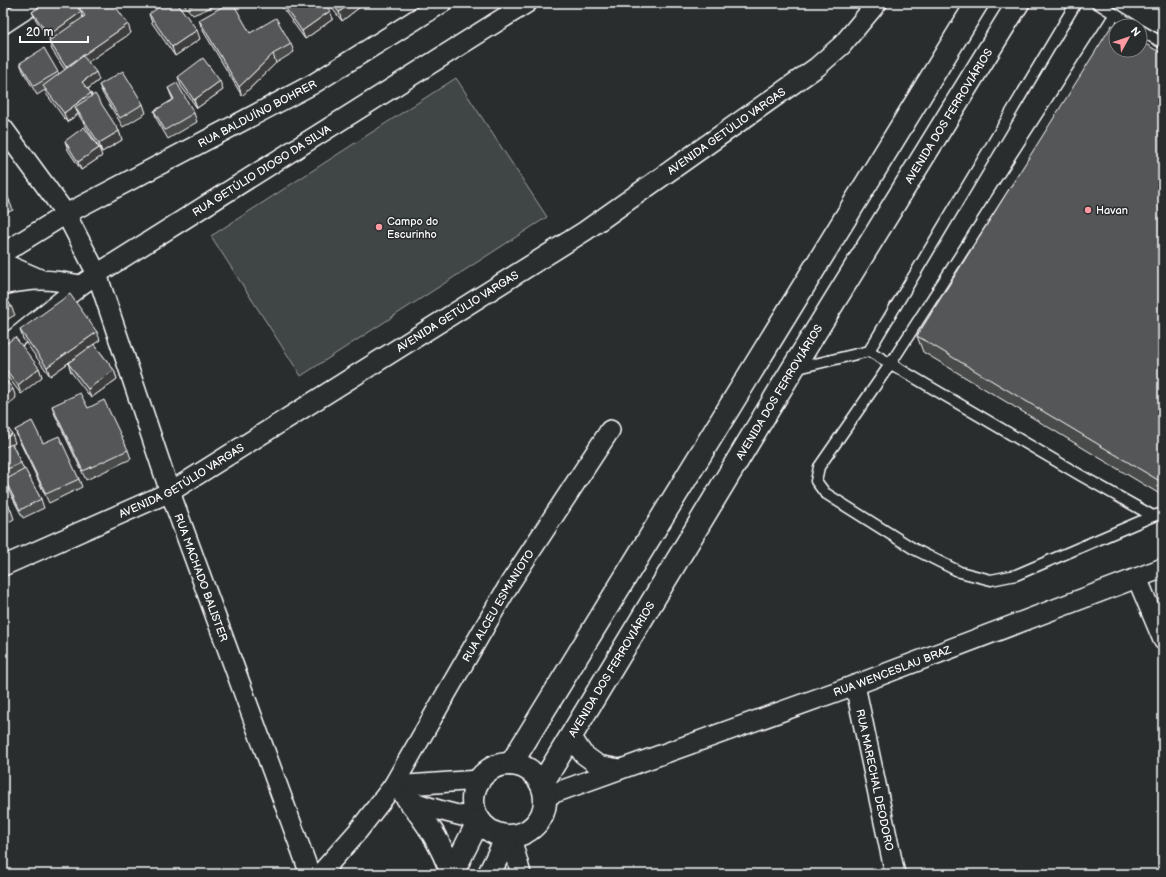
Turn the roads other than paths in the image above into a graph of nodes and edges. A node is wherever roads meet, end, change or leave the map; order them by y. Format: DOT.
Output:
graph roads {
  1 [pos="35,3"];
  2 [pos="442,3"];
  3 [pos="527,3"];
  4 [pos="877,3"];
  5 [pos="977,3"];
  6 [pos="1018,3"];
  7 [pos="1076,3"];
  8 [pos="1097,3"];
  9 [pos="1115,14"];
  10 [pos="1121,18"];
  11 [pos="3,24"];
  12 [pos="1148,35"];
  13 [pos="1163,43"];
  14 [pos="3,128"];
  15 [pos="66,214"];
  16 [pos="3,253"];
  17 [pos="3,263"];
  18 [pos="97,274"];
  19 [pos="40,279"];
  20 [pos="81,285"];
  21 [pos="3,286"];
  22 [pos="3,348"];
  23 [pos="869,351"];
  24 [pos="891,363"];
  25 [pos="792,370"];
  26 [pos="610,430"];
  27 [pos="170,492"];
  28 [pos="1158,514"];
  29 [pos="3,566"];
  30 [pos="1163,568"];
  31 [pos="1137,578"];
  32 [pos="1163,640"];
  33 [pos="855,685"];
  34 [pos="571,736"];
  35 [pos="512,764"];
  36 [pos="620,769"];
  37 [pos="479,780"];
  38 [pos="544,790"];
  39 [pos="400,792"];
  40 [pos="479,820"];
  41 [pos="509,837"];
  42 [pos="310,874"];
  43 [pos="320,874"];
  44 [pos="452,874"];
  45 [pos="489,874"];
  46 [pos="521,874"];
  47 [pos="895,874"];
  1 -- 11 [label="street"];
  2 -- 15 [label="street, RUA BALDUÍNO BOHRER"];
  3 -- 18 [label="street, RUA GETÚLIO DIOGO DA SILVA"];
  4 -- 27 [label="street, AVENIDA GETÚLIO VARGAS"];
  5 -- 35 [label="main road"];
  6 -- 25 [label="main road, AVENIDA DOS FERROVIÁRIOS"];
  7 -- 23 [label="lane"];
  8 -- 9 [label="lane"];
  9 -- 10 [label="lane"];
  9 -- 24 [label="lane"];
  12 -- 13 [label="lane"];
  14 -- 15 [label="street, RUA MACHADO BALISTER"];
  15 -- 16 [label="street, RUA BALDUÍNO BOHRER"];
  15 -- 18 [label="street, RUA MACHADO BALISTER"];
  17 -- 19 [label="street"];
  18 -- 20 [label="street, RUA GETÚLIO DIOGO DA SILVA"];
  18 -- 27 [label="street, RUA MACHADO BALISTER"];
  19 -- 20 [label="street"];
  19 -- 21 [label="street"];
  20 -- 22 [label="street, RUA GETÚLIO DIOGO DA SILVA"];
  23 -- 24 [label="lane"];
  23 -- 25 [label="lane"];
  24 -- 28 [label="lane"];
  24 -- 28 [label="lane"];
  25 -- 34 [label="main road, AVENIDA DOS FERROVIÁRIOS"];
  26 -- 39 [label="street, RUA ALCEU ESMANIOTO"];
  27 -- 29 [label="street, AVENIDA GETÚLIO VARGAS"];
  27 -- 42 [label="street, RUA MACHADO BALISTER"];
  30 -- 31 [label="street, RUA WENCESLAU BRAZ"];
  31 -- 32 [label="street"];
  31 -- 33 [label="street, RUA WENCESLAU BRAZ"];
  33 -- 36 [label="street, RUA WENCESLAU BRAZ"];
  33 -- 47 [label="street, RUA MARECHAL DEODORO"];
  34 -- 36 [label="street, RUA WENCESLAU BRAZ"];
  34 -- 38 [label="main road, AVENIDA DOS FERROVIÁRIOS"];
  35 -- 37 [label="main road"];
  35 -- 38 [label="main road"];
  36 -- 38 [label="street, RUA WENCESLAU BRAZ"];
  37 -- 39 [label="street"];
  37 -- 40 [label="main road"];
  38 -- 41 [label="main road"];
  39 -- 40 [label="street"];
  39 -- 43 [label="street, RUA ALCEU ESMANIOTO"];
  39 -- 44 [label="main road"];
  40 -- 41 [label="main road"];
  40 -- 44 [label="main road"];
  41 -- 45 [label="main road"];
  41 -- 46 [label="street"];
}
